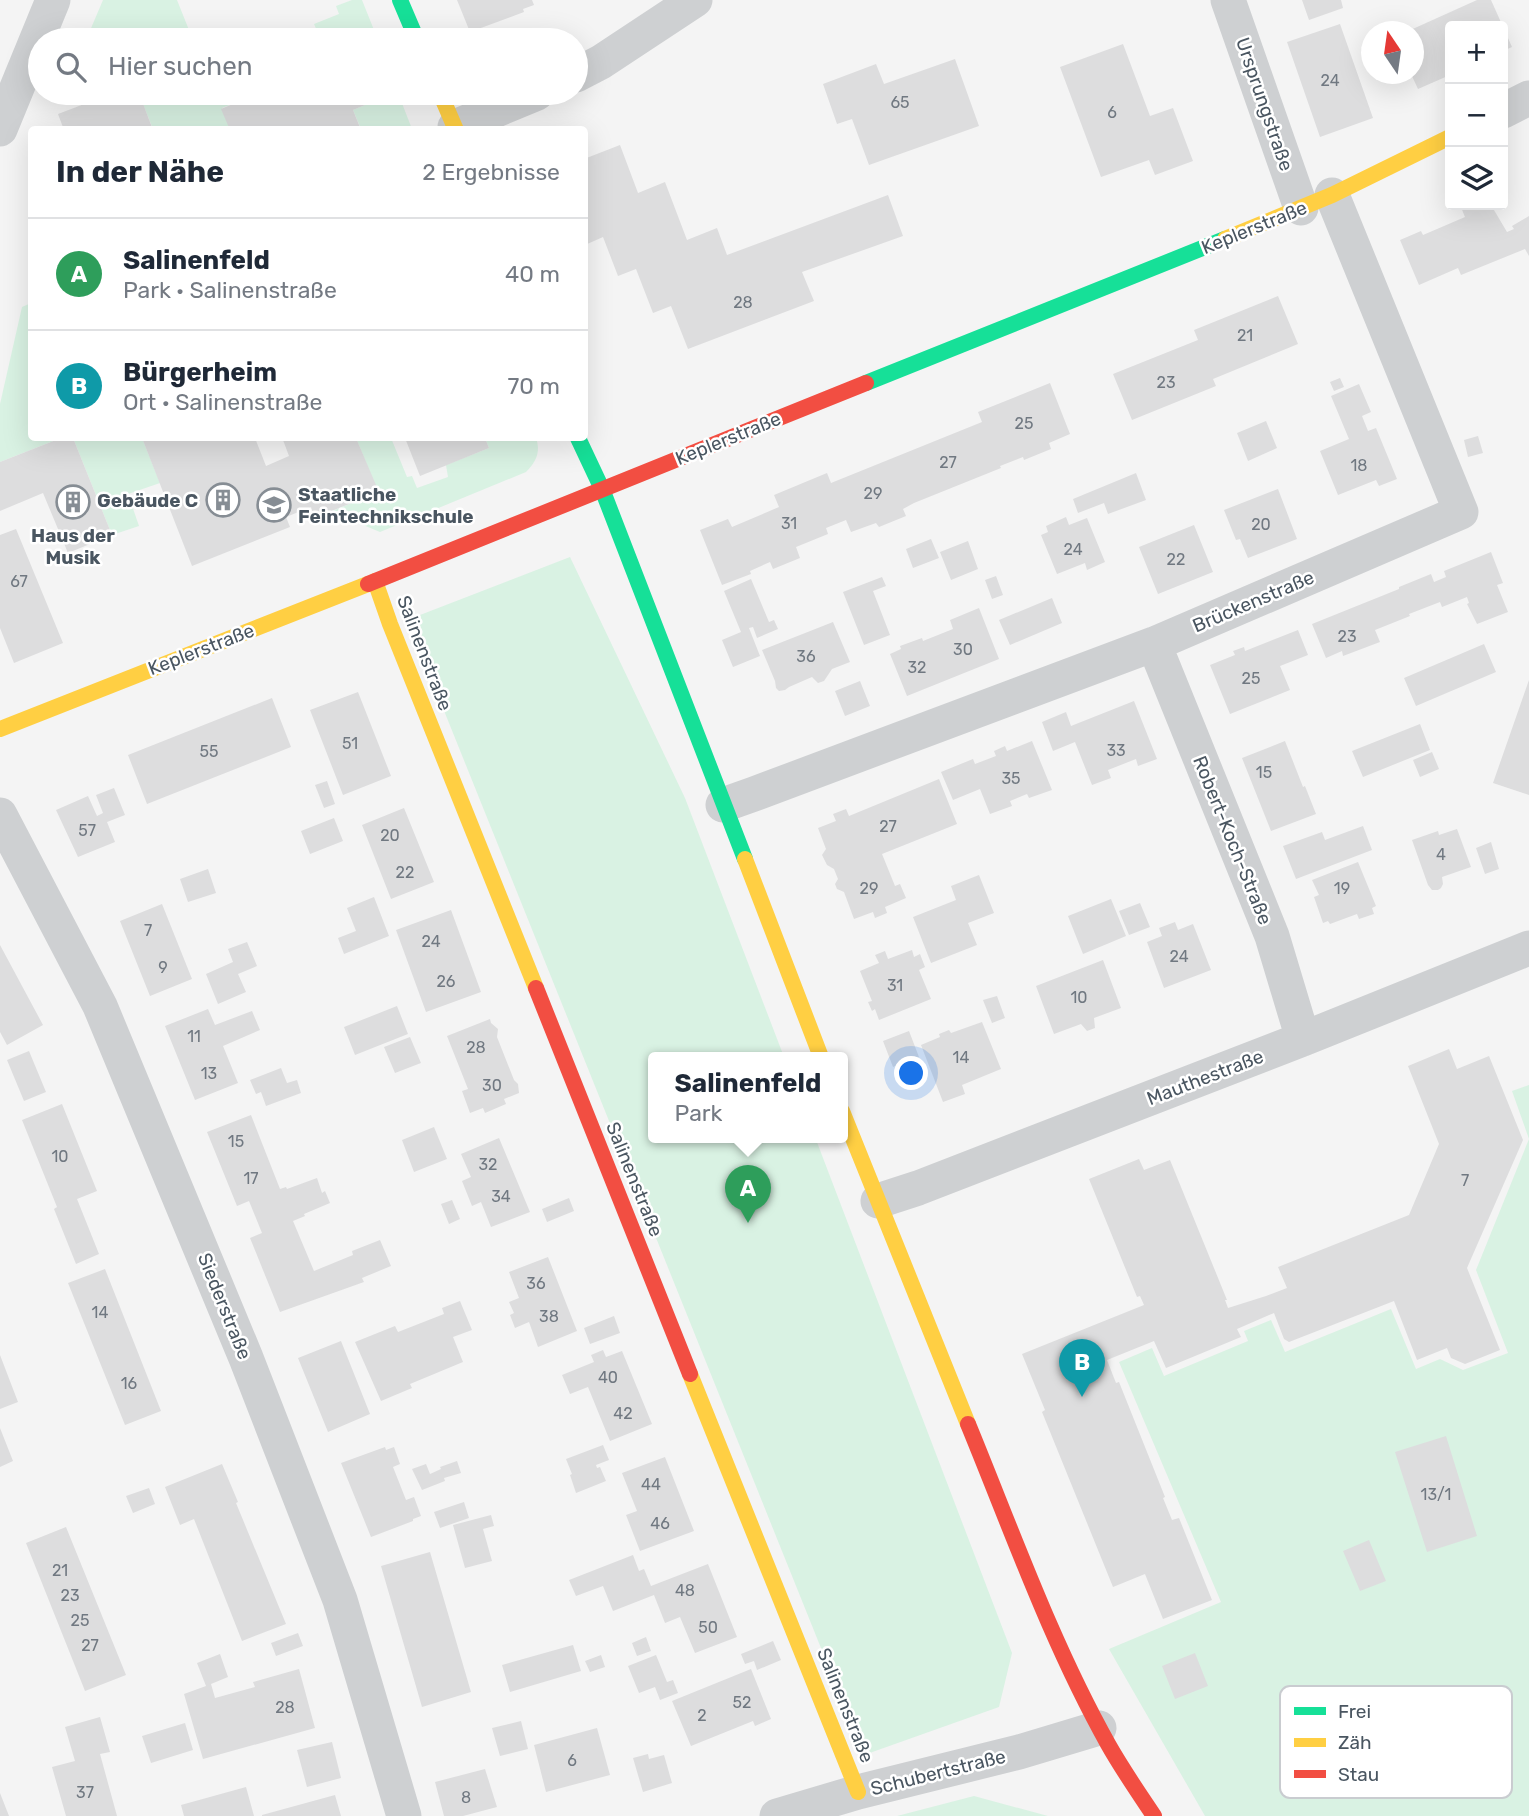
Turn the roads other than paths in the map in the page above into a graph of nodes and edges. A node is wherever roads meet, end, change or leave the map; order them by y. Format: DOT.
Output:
graph roads {
  1 [pos="53,0"];
  2 [pos="400,0"];
  3 [pos="695,0"];
  4 [pos="1228,0"];
  5 [pos="41,28"];
  6 [pos="413,28"];
  7 [pos="28,59"];
  8 [pos="588,69"];
  9 [pos="1529,98"];
  10 [pos="445,105"];
  11 [pos="509,105"];
  12 [pos="1508,108"];
  13 [pos="0,126"];
  14 [pos="454,126"];
  15 [pos="460,126"];
  16 [pos="1445,139"];
  17 [pos="1316,201"];
  18 [pos="579,441"];
  19 [pos="602,489"];
  20 [pos="374,581"];
  21 [pos="1154,644"];
  22 [pos="0,729"];
  23 [pos="723,804"];
  24 [pos="0,815"];
  25 [pos="1529,948"];
  26 [pos="1303,1039"];
  27 [pos="819,1052"];
  28 [pos="848,1126"];
  29 [pos="878,1201"];
  30 [pos="1099,1728"];
  31 [pos="858,1792"];
  32 [pos="404,1816"];
  33 [pos="777,1816"];
  34 [pos="1154,1816"];
  1 -- 5 [label="street"];
  2 -- 6 [label="street"];
  3 -- 8 [label="street"];
  4 -- 17 [label="street, Ursprungstraße"];
  7 -- 13 [label="street"];
  9 -- 12 [label="street"];
  10 -- 14 [label="street"];
  11 -- 15 [label="street"];
  16 -- 17 [label="street, Keplerstraße"];
  17 -- 19 [label="street, Keplerstraße"];
  17 -- 21 [label="street, Brückenstraße"];
  18 -- 19 [label="street"];
  19 -- 20 [label="street, Keplerstraße"];
  19 -- 23 [label="street"];
  20 -- 22 [label="street, Keplerstraße"];
  20 -- 31 [label="street, Salinenstraße"];
  21 -- 23 [label="street, Brückenstraße"];
  21 -- 26 [label="street, Robert-Koch-Straße"];
  23 -- 27 [label="street"];
  24 -- 32 [label="street, Siederstraße"];
  25 -- 26 [label="street, Mauthestraße"];
  26 -- 29 [label="street, Mauthestraße"];
  28 -- 29 [label="street"];
  29 -- 30 [label="street"];
  30 -- 31 [label="street, Schubertstraße"];
  30 -- 34 [label="street"];
  31 -- 33 [label="street, Schubertstraße"];
}
